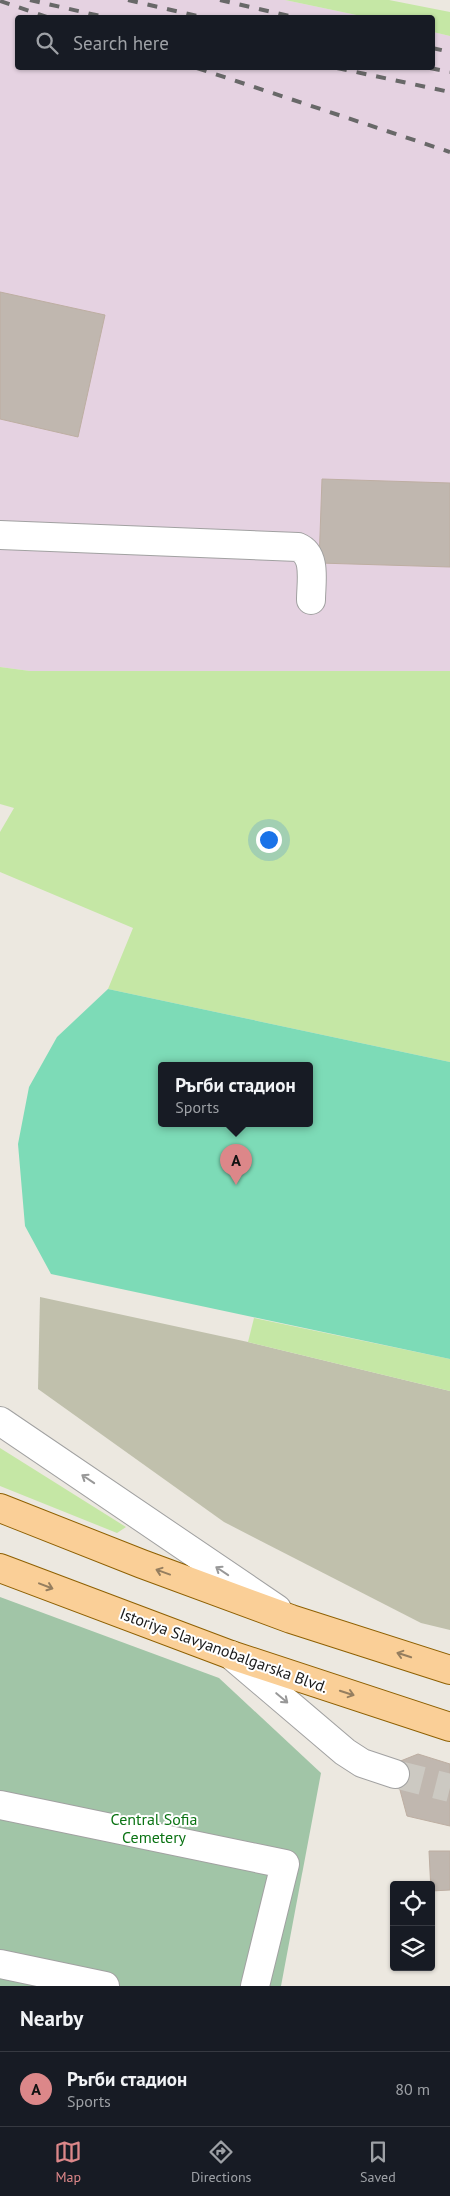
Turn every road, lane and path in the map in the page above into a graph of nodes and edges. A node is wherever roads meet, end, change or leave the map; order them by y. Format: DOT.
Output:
graph roads {
  1 [pos="0,535"];
  2 [pos="311,600"];
  3 [pos="0,1421"];
  4 [pos="0,1508"];
  5 [pos="0,1568"];
  6 [pos="291,1619"];
  7 [pos="231,1655"];
  8 [pos="450,1670"];
  9 [pos="450,1728"];
  10 [pos="395,1774"];
  11 [pos="0,1805"];
  12 [pos="0,1964"];
  13 [pos="105,1986"];
  14 [pos="255,1986"];
  1 -- 2 [label="street"];
  6 -- 3 [label="street, one-way"];
  6 -- 4 [label="main road, one-way"];
  5 -- 7 [label="main road, Istoriya Slavyanobalgarska Blvd., one-way"];
  8 -- 6 [label="main road, one-way"];
  7 -- 9 [label="main road, Istoriya Slavyanobalgarska Blvd., one-way"];
  7 -- 10 [label="street, one-way"];
  11 -- 14 [label="street"];
  12 -- 13 [label="street"];
}
